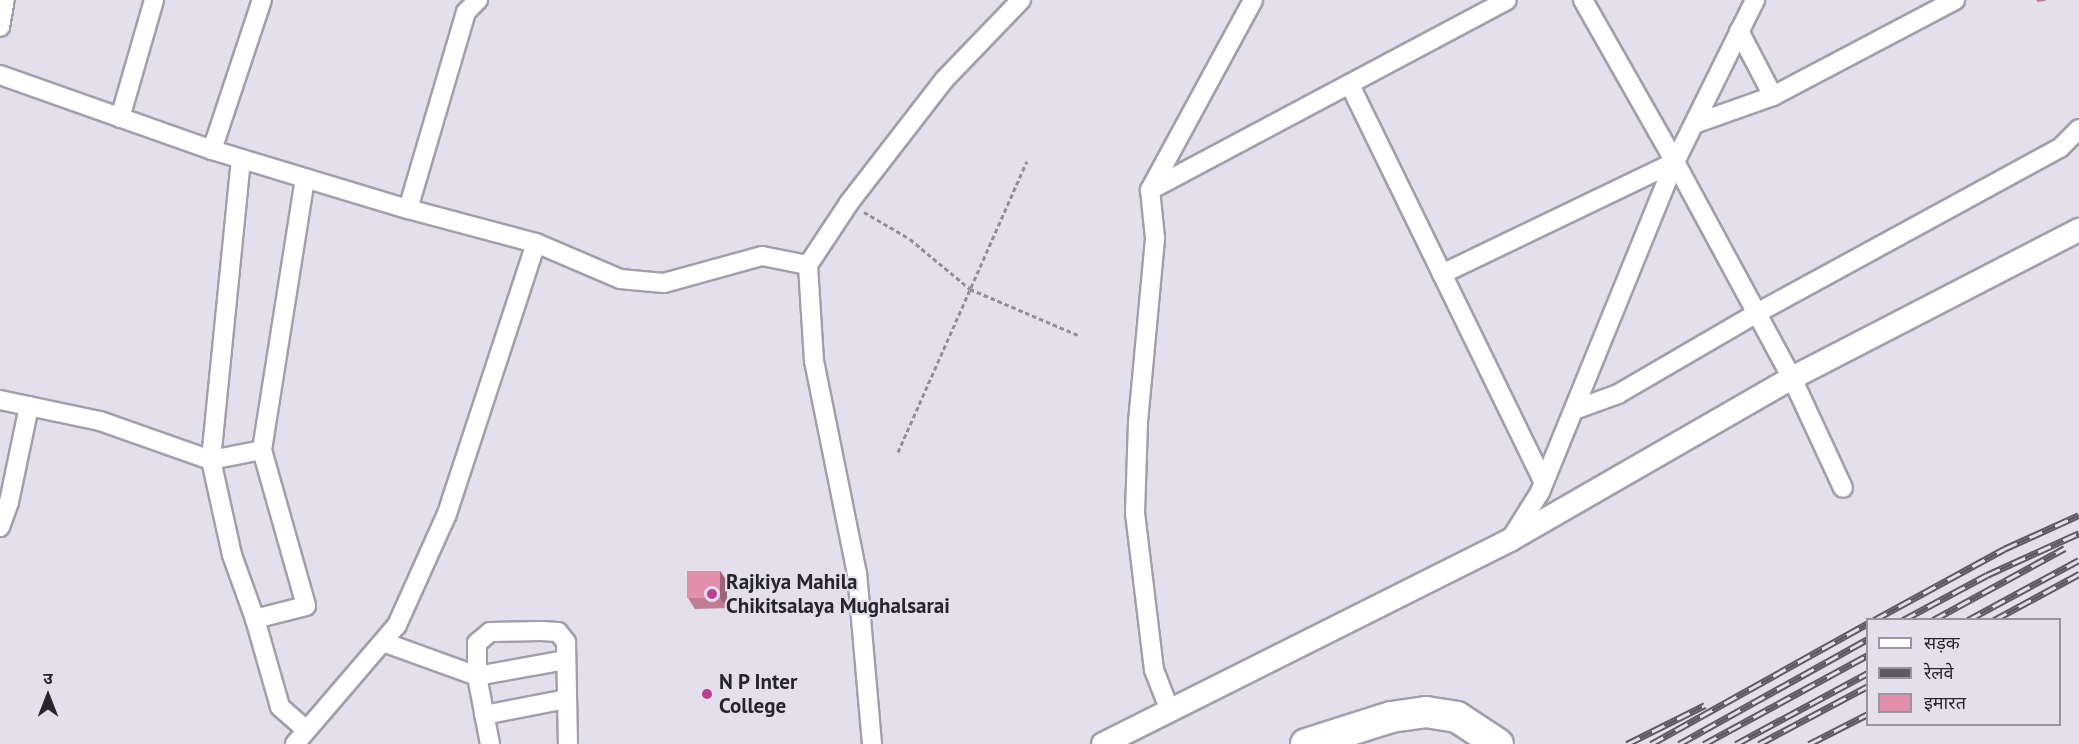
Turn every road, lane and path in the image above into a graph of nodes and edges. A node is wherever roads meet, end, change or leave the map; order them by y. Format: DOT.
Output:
graph roads {
  1 [pos="5,0"];
  2 [pos="154,0"];
  3 [pos="262,0"];
  4 [pos="478,0"];
  5 [pos="1021,0"];
  6 [pos="1253,0"];
  7 [pos="1507,0"];
  8 [pos="1582,0"];
  9 [pos="1755,0"];
  10 [pos="1955,0"];
  11 [pos="0,27"];
  12 [pos="1739,31"];
  13 [pos="0,75"];
  14 [pos="1350,85"];
  15 [pos="1773,96"];
  16 [pos="120,118"];
  17 [pos="1694,124"];
  18 [pos="2079,129"];
  19 [pos="212,150"];
  20 [pos="241,159"];
  21 [pos="1027,161"];
  22 [pos="1675,162"];
  23 [pos="305,178"];
  24 [pos="1150,190"];
  25 [pos="849,203"];
  26 [pos="408,209"];
  27 [pos="2079,230"];
  28 [pos="536,243"];
  29 [pos="808,265"];
  30 [pos="1442,274"];
  31 [pos="970,289"];
  32 [pos="1757,313"];
  33 [pos="1078,334"];
  34 [pos="1792,378"];
  35 [pos="0,400"];
  36 [pos="29,406"];
  37 [pos="1574,410"];
  38 [pos="262,450"];
  39 [pos="898,452"];
  40 [pos="211,460"];
  41 [pos="1544,482"];
  42 [pos="1843,488"];
  43 [pos="0,527"];
  44 [pos="1510,540"];
  45 [pos="255,620"];
  46 [pos="382,642"];
  47 [pos="565,660"];
  48 [pos="477,676"];
  49 [pos="566,699"];
  50 [pos="1170,711"];
  51 [pos="484,715"];
  52 [pos="301,737"];
  53 [pos="490,744"];
  54 [pos="568,744"];
  55 [pos="872,744"];
  56 [pos="1103,744"];
  57 [pos="1306,744"];
  58 [pos="1498,744"];
  1 -- 11 [label="street"];
  2 -- 16 [label="street"];
  3 -- 19 [label="street"];
  4 -- 26 [label="street"];
  5 -- 25 [label="street"];
  6 -- 24 [label="street"];
  7 -- 14 [label="street"];
  8 -- 22 [label="street"];
  9 -- 12 [label="street"];
  10 -- 15 [label="street"];
  12 -- 15 [label="street"];
  12 -- 17 [label="street"];
  13 -- 16 [label="street"];
  14 -- 24 [label="street"];
  14 -- 30 [label="street"];
  15 -- 17 [label="street"];
  16 -- 19 [label="street"];
  17 -- 22 [label="street"];
  18 -- 32 [label="street"];
  19 -- 20 [label="street"];
  20 -- 23 [label="street"];
  20 -- 40 [label="street"];
  21 -- 31 [label="path"];
  22 -- 30 [label="street"];
  22 -- 32 [label="street"];
  22 -- 37 [label="street"];
  23 -- 26 [label="street"];
  23 -- 38 [label="street"];
  24 -- 50 [label="street"];
  25 -- 29 [label="street"];
  25 -- 31 [label="path"];
  26 -- 28 [label="street"];
  27 -- 34 [label="street"];
  28 -- 29 [label="street"];
  28 -- 46 [label="street"];
  29 -- 55 [label="street"];
  30 -- 41 [label="street"];
  31 -- 33 [label="path"];
  31 -- 39 [label="path"];
  32 -- 34 [label="street"];
  32 -- 37 [label="street"];
  34 -- 42 [label="street"];
  34 -- 44 [label="street"];
  35 -- 36 [label="street"];
  36 -- 40 [label="street"];
  36 -- 43 [label="street"];
  37 -- 41 [label="street"];
  38 -- 40 [label="street"];
  38 -- 45 [label="street"];
  40 -- 45 [label="street"];
  41 -- 44 [label="street"];
  44 -- 50 [label="street"];
  45 -- 52 [label="street"];
  46 -- 48 [label="street"];
  46 -- 52 [label="street"];
  47 -- 48 [label="street"];
  47 -- 48 [label="street"];
  47 -- 49 [label="street"];
  48 -- 51 [label="street"];
  49 -- 51 [label="street"];
  49 -- 54 [label="street"];
  50 -- 56 [label="street"];
  51 -- 53 [label="street"];
  57 -- 58 [label="highway"];
}
